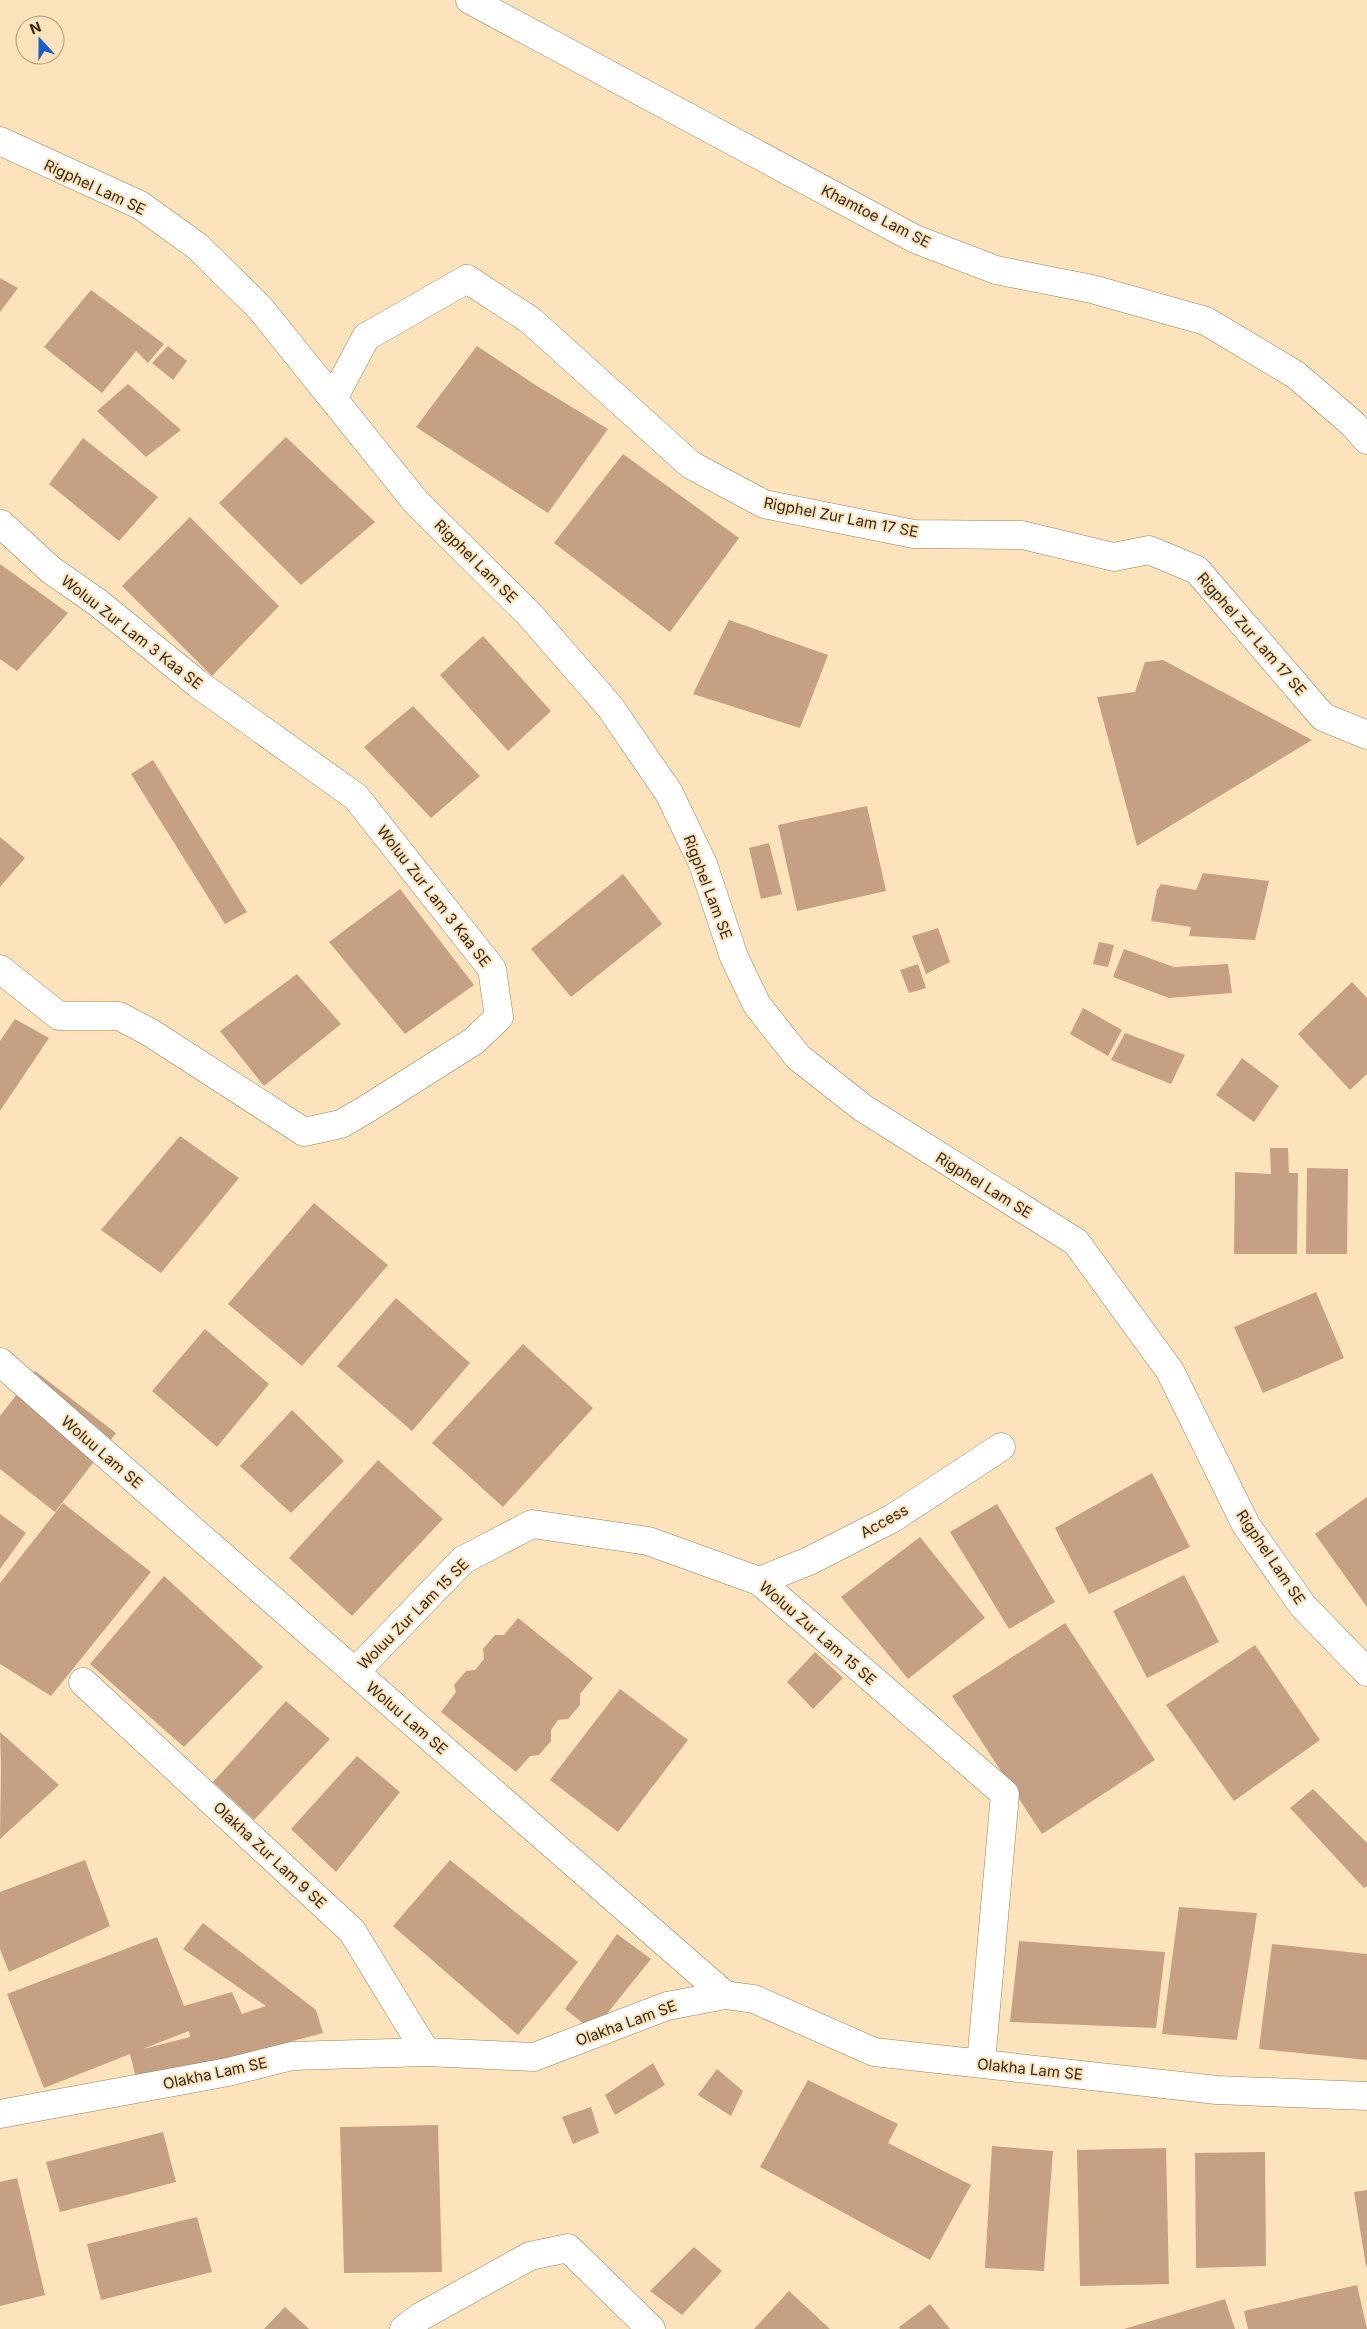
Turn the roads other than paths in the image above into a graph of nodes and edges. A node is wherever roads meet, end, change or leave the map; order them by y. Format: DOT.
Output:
graph roads {
  1 [pos="470,0"];
  2 [pos="0,142"];
  3 [pos="334,397"];
  4 [pos="1367,440"];
  5 [pos="1,524"];
  6 [pos="1367,735"];
  7 [pos="0,969"];
  8 [pos="0,1362"];
  9 [pos="1001,1447"];
  10 [pos="759,1581"];
  11 [pos="355,1672"];
  12 [pos="1367,1672"];
  13 [pos="83,1682"];
  14 [pos="725,1995"];
  15 [pos="426,2052"];
  16 [pos="981,2063"];
  17 [pos="1367,2096"];
  18 [pos="0,2114"];
  19 [pos="404,2329"];
  20 [pos="651,2329"];
  1 -- 4 [label="street, Khamtoe Lam SE"];
  2 -- 3 [label="street, Rigphel Lam SE"];
  3 -- 6 [label="street, Rigphel Zur Lam 17 SE"];
  3 -- 12 [label="street, Rigphel Lam SE"];
  5 -- 7 [label="street, Woluu Zur Lam 3 Kaa SE"];
  8 -- 11 [label="street, Woluu Lam SE"];
  9 -- 10 [label="street, Access"];
  10 -- 11 [label="street, Woluu Zur Lam 15 SE"];
  10 -- 16 [label="street, Woluu Zur Lam 15 SE"];
  11 -- 14 [label="street, Woluu Lam SE"];
  13 -- 15 [label="street, Olakha Zur Lam 9 SE"];
  14 -- 15 [label="street, Olakha Lam SE"];
  14 -- 16 [label="street, Olakha Lam SE"];
  15 -- 18 [label="street, Olakha Lam SE"];
  16 -- 17 [label="street, Olakha Lam SE"];
  19 -- 20 [label="street"];
}
